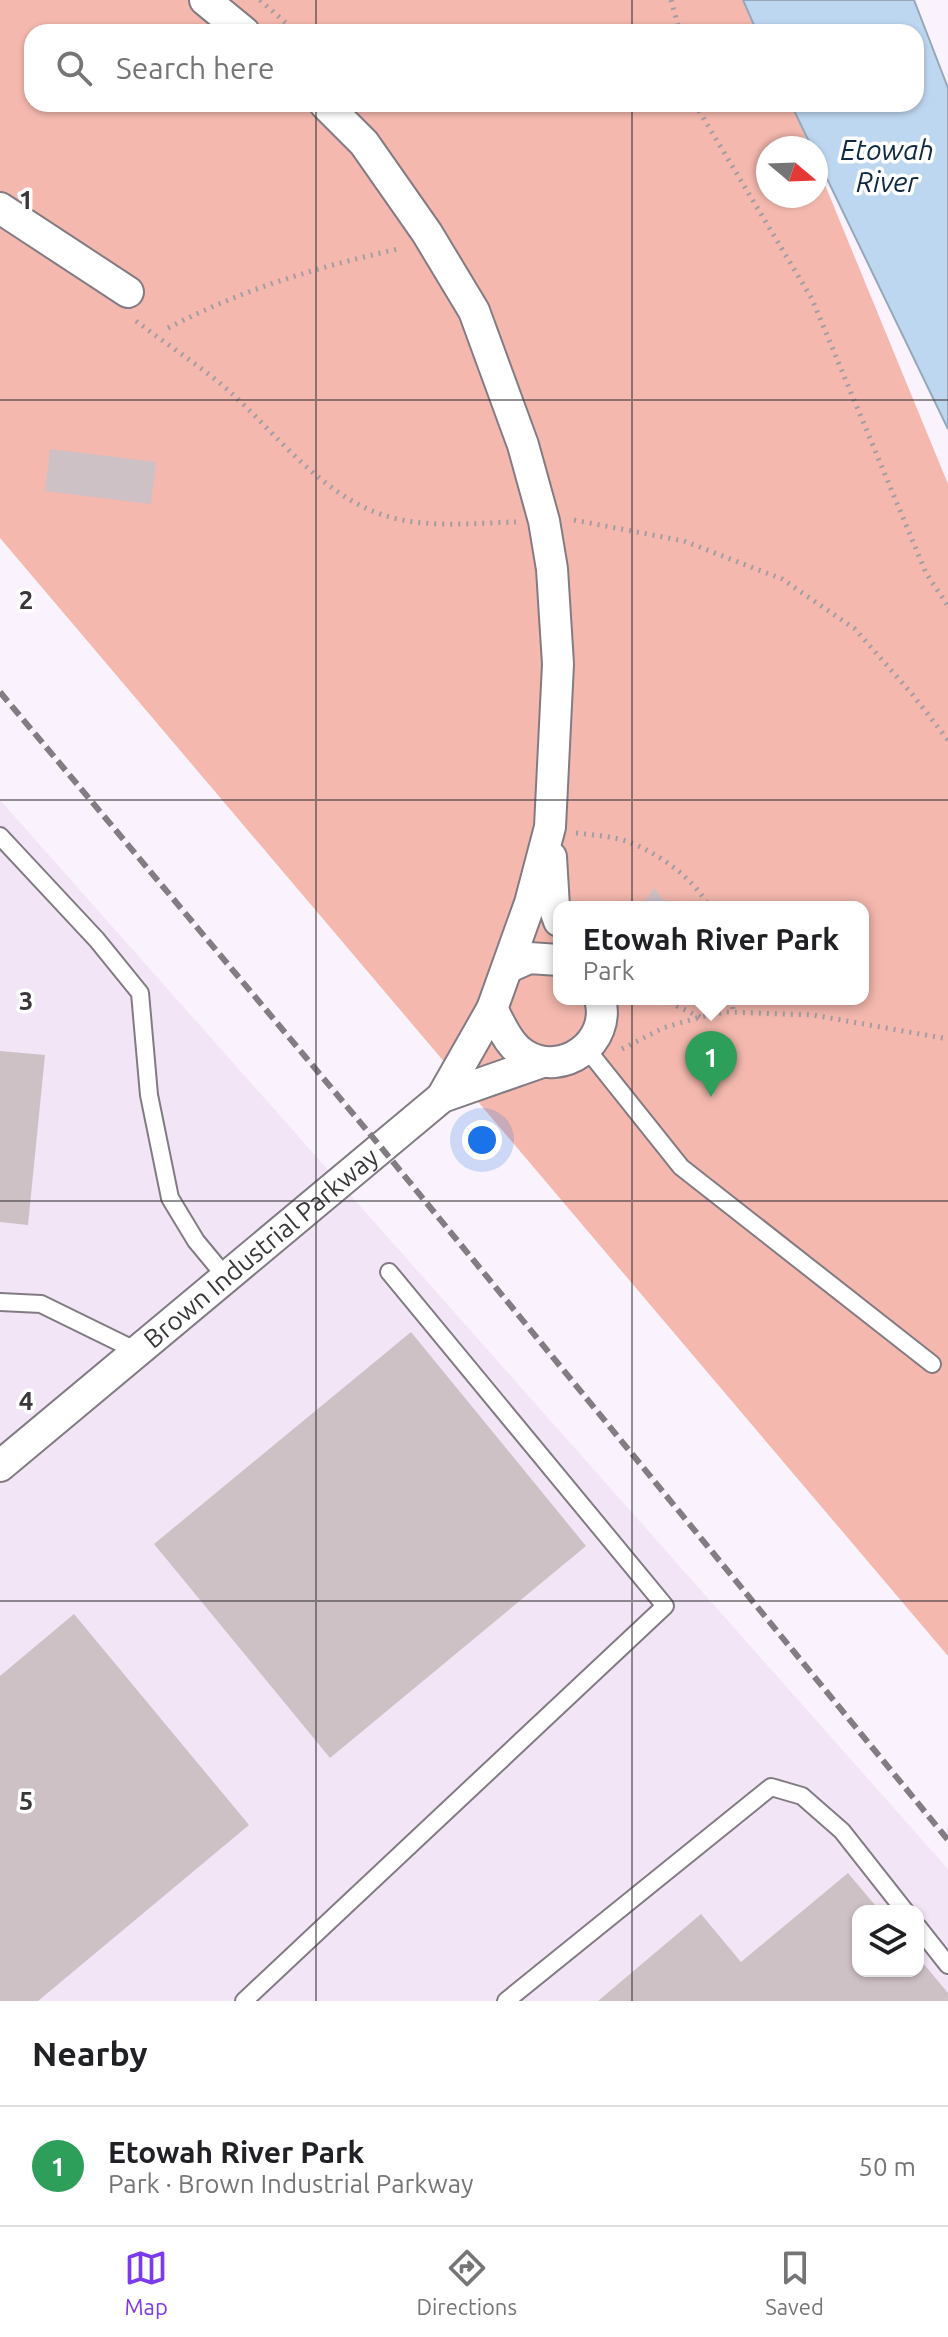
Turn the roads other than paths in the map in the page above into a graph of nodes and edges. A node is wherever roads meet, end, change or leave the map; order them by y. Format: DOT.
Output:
graph roads {
  1 [pos="205,0"];
  2 [pos="234,24"];
  3 [pos="333,112"];
  4 [pos="0,208"];
  5 [pos="128,303"];
  6 [pos="563,830"];
  7 [pos="0,836"];
  8 [pos="555,901"];
  9 [pos="553,960"];
  10 [pos="509,967"];
  11 [pos="600,1005"];
  12 [pos="492,1009"];
  13 [pos="594,1058"];
  14 [pos="542,1062"];
  15 [pos="442,1097"];
  16 [pos="389,1272"];
  17 [pos="225,1276"];
  18 [pos="4,1306"];
  19 [pos="137,1351"];
  20 [pos="932,1364"];
  21 [pos="0,1466"];
  22 [pos="900,1905"];
  23 [pos="924,1935"];
  24 [pos="948,1965"];
  25 [pos="244,2001"];
  26 [pos="506,2001"];
  1 -- 2 [label="street"];
  3 -- 6 [label="street"];
  4 -- 5 [label="street"];
  6 -- 8 [label="street"];
  6 -- 10 [label="street"];
  7 -- 17 [label="lane"];
  9 -- 10 [label="street"];
  10 -- 12 [label="street"];
  11 -- 13 [label="street"];
  12 -- 14 [label="street"];
  12 -- 15 [label="street"];
  13 -- 14 [label="street, Brown Industrial Parkway"];
  13 -- 20 [label="lane"];
  14 -- 15 [label="street, Brown Industrial Parkway"];
  15 -- 17 [label="street, Brown Industrial Parkway"];
  16 -- 25 [label="lane"];
  17 -- 19 [label="street, Brown Industrial Parkway"];
  18 -- 19 [label="lane"];
  19 -- 21 [label="street, Brown Industrial Parkway"];
  22 -- 26 [label="lane"];
  23 -- 24 [label="lane"];
}
